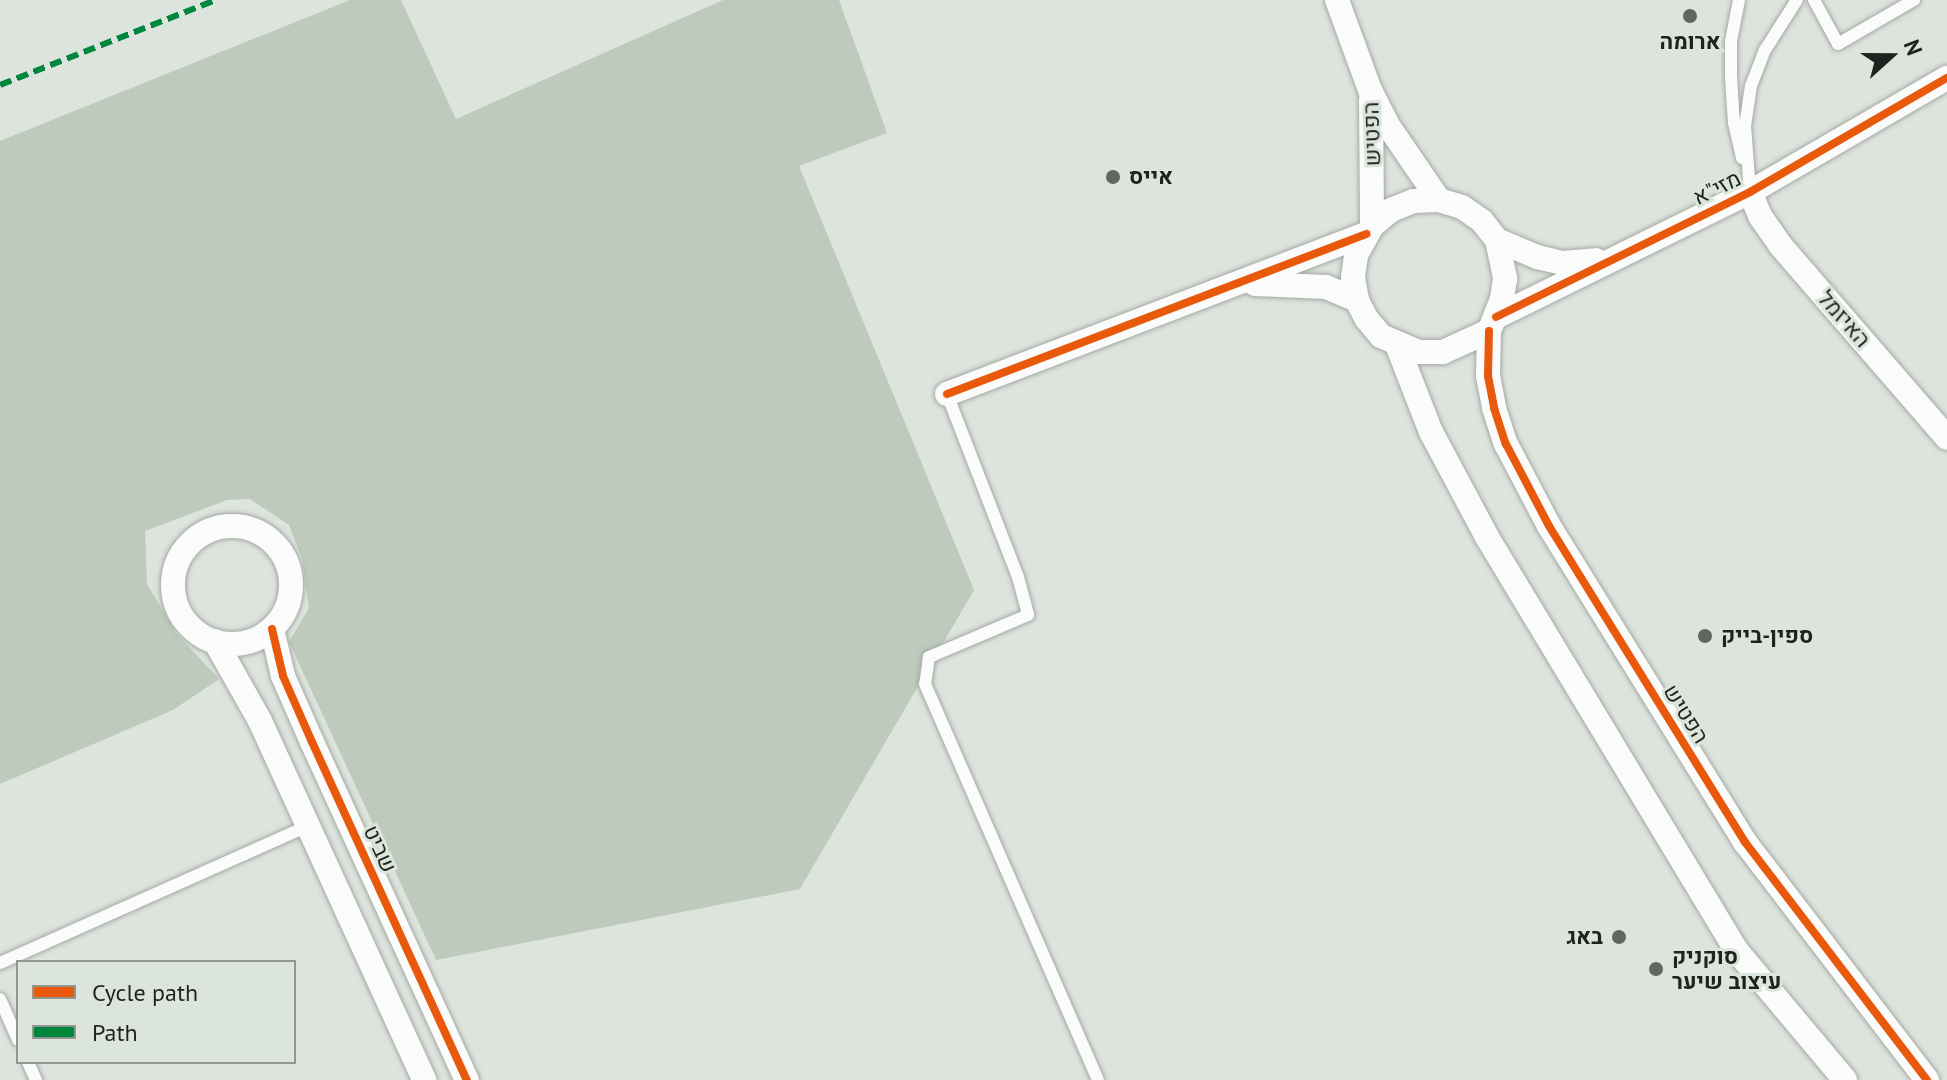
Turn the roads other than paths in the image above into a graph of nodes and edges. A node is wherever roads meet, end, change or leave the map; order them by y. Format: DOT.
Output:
graph roads {
  1 [pos="1337,0"];
  2 [pos="1739,0"];
  3 [pos="1797,0"];
  4 [pos="1814,0"];
  5 [pos="1914,0"];
  6 [pos="1947,78"];
  7 [pos="1370,90"];
  8 [pos="1750,192"];
  9 [pos="1439,200"];
  10 [pos="1369,230"];
  11 [pos="1497,240"];
  12 [pos="1629,250"];
  13 [pos="1241,284"];
  14 [pos="1357,300"];
  15 [pos="1492,324"];
  16 [pos="1397,345"];
  17 [pos="947,394"];
  18 [pos="1947,438"];
  19 [pos="272,629"];
  20 [pos="215,641"];
  21 [pos="308,826"];
  22 [pos="0,963"];
  23 [pos="0,999"];
  24 [pos="16,1035"];
  25 [pos="424,1080"];
  26 [pos="467,1080"];
  27 [pos="1098,1080"];
  28 [pos="1845,1080"];
  29 [pos="1927,1080"];
  1 -- 7 [label="street, הפטיש"];
  2 -- 8 [label="lane"];
  3 -- 8 [label="lane"];
  4 -- 5 [label="lane"];
  6 -- 8 [label="street, מזי\"א"];
  7 -- 9 [label="street, הפטיש"];
  7 -- 10 [label="street, הפטיש"];
  8 -- 12 [label="street, מזי\"א"];
  8 -- 18 [label="street, האיזמל"];
  9 -- 10 [label="street"];
  9 -- 11 [label="street"];
  10 -- 13 [label="street"];
  10 -- 14 [label="street"];
  11 -- 12 [label="street, מזי\"א"];
  11 -- 15 [label="street"];
  12 -- 15 [label="street, מזי\"א"];
  13 -- 14 [label="street"];
  13 -- 17 [label="street"];
  14 -- 16 [label="street"];
  15 -- 16 [label="street"];
  15 -- 29 [label="street, הפטיש"];
  16 -- 28 [label="street"];
  17 -- 27 [label="lane"];
  19 -- 20 [label="street"];
  19 -- 20 [label="street"];
  19 -- 26 [label="street, שביט"];
  20 -- 21 [label="street"];
  21 -- 22 [label="lane"];
  21 -- 25 [label="street"];
  23 -- 24 [label="lane"];
}
